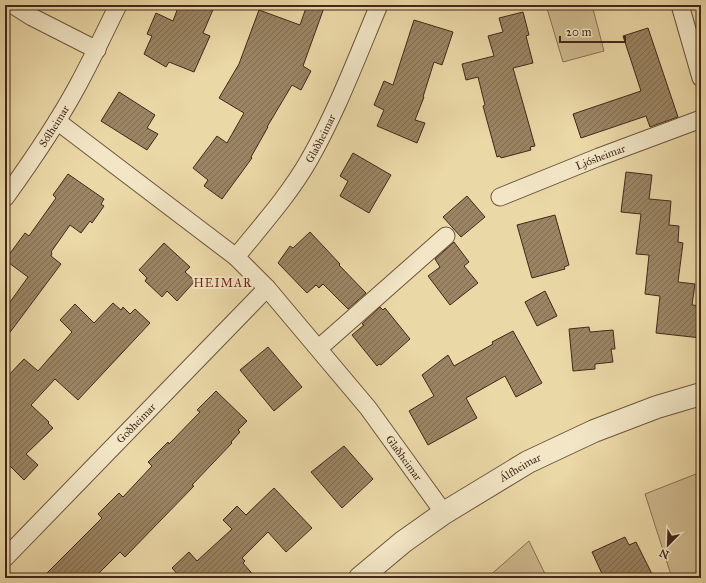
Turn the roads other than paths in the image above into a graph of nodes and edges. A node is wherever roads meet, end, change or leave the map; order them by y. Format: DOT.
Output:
graph roads {
  1 [pos="13,5"];
  2 [pos="118,5"];
  3 [pos="379,5"];
  4 [pos="680,5"];
  5 [pos="97,50"];
  6 [pos="701,78"];
  7 [pos="701,120"];
  8 [pos="57,121"];
  9 [pos="5,198"];
  10 [pos="500,198"];
  11 [pos="446,236"];
  12 [pos="236,257"];
  13 [pos="267,288"];
  14 [pos="319,348"];
  15 [pos="701,394"];
  16 [pos="444,513"];
  17 [pos="5,558"];
  18 [pos="360,578"];
  1 -- 5 [label="street"];
  2 -- 5 [label="street, Sólheimar"];
  3 -- 12 [label="street, Glaðheimar"];
  4 -- 6 [label="street"];
  5 -- 8 [label="street, Sólheimar"];
  7 -- 10 [label="street, Ljósheimar"];
  8 -- 9 [label="street, Sólheimar"];
  8 -- 12 [label="street, Glaðheimar"];
  11 -- 14 [label="street"];
  12 -- 13 [label="street, Glaðheimar"];
  13 -- 14 [label="street, Glaðheimar"];
  13 -- 17 [label="street, Goðheimar"];
  14 -- 16 [label="street, Glaðheimar"];
  15 -- 16 [label="street, Álfheimar"];
  16 -- 18 [label="street, Álfheimar"];
}
